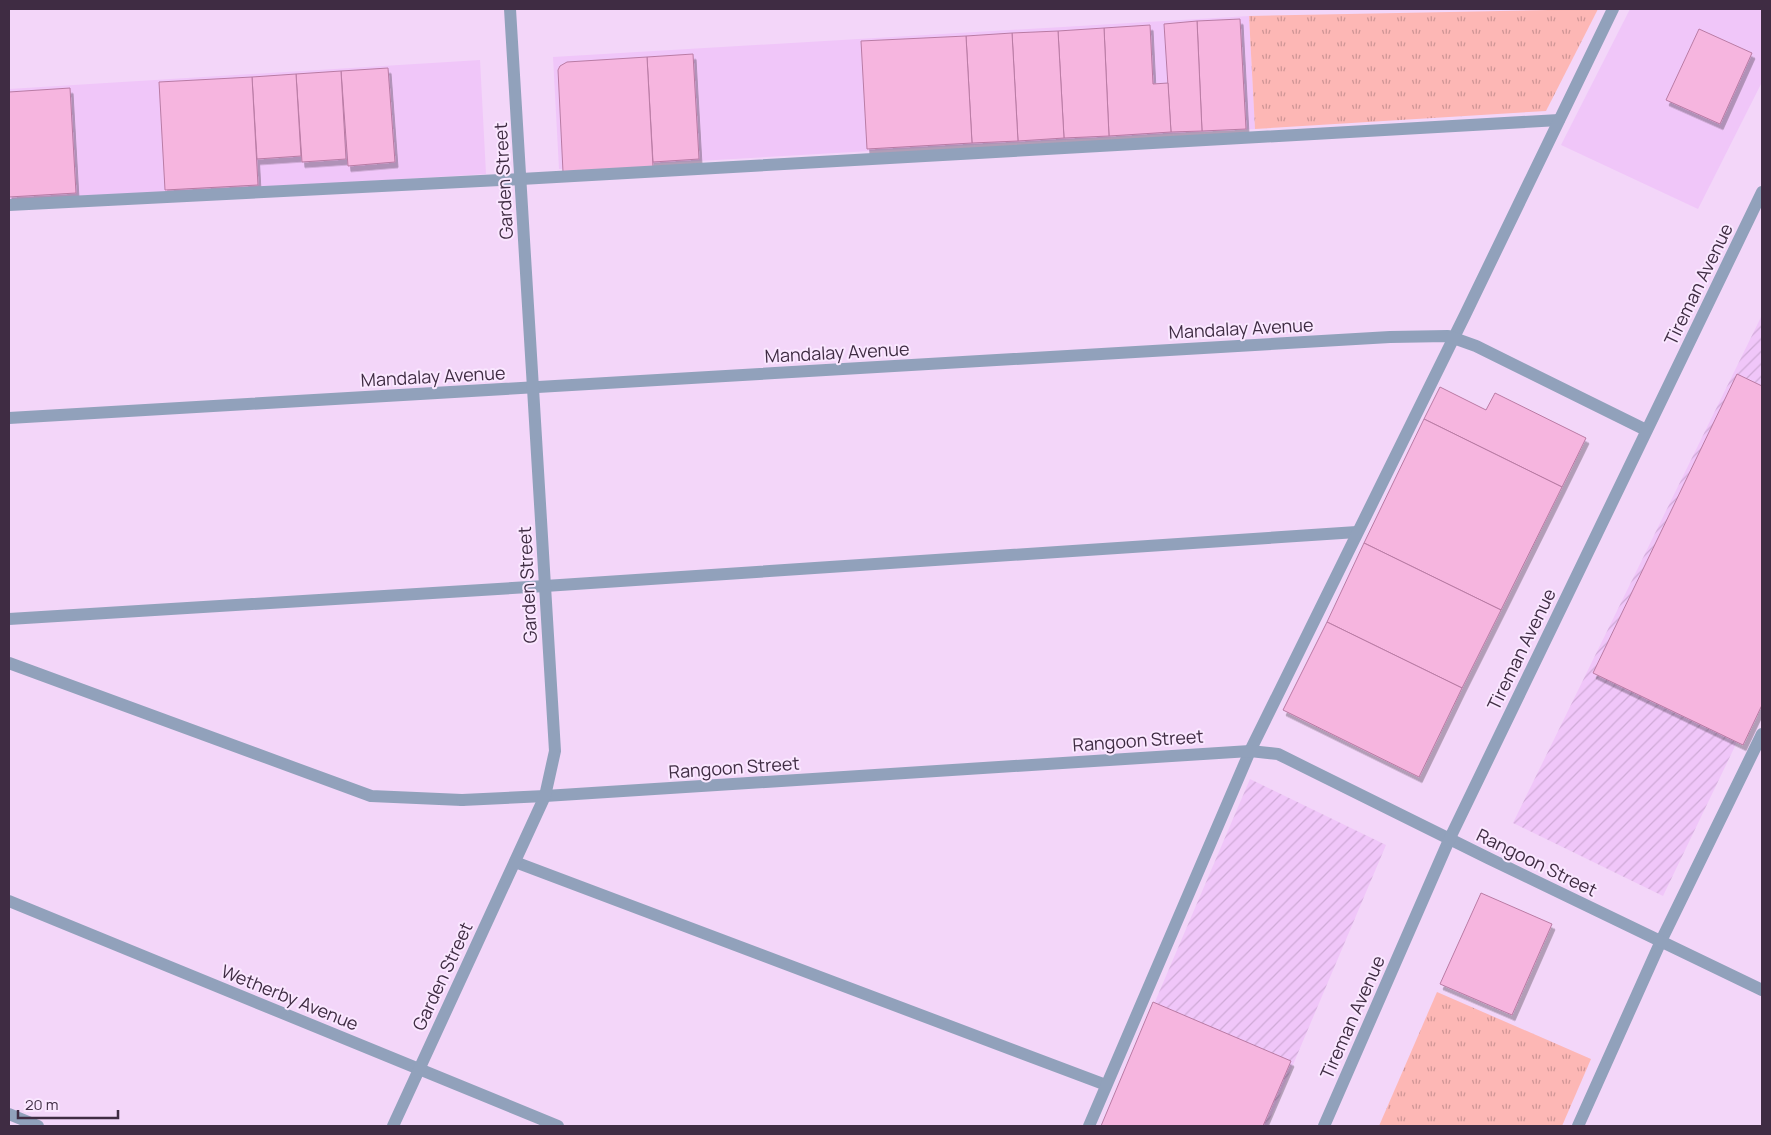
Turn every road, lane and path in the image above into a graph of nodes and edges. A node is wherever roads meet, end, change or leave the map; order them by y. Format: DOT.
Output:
graph roads {
  1 [pos="510,9"];
  2 [pos="1613,9"];
  3 [pos="1559,120"];
  4 [pos="520,179"];
  5 [pos="1762,192"];
  6 [pos="9,205"];
  7 [pos="1452,338"];
  8 [pos="533,388"];
  9 [pos="9,418"];
  10 [pos="1646,430"];
  11 [pos="1357,532"];
  12 [pos="545,586"];
  13 [pos="9,619"];
  14 [pos="9,663"];
  15 [pos="1762,734"];
  16 [pos="1250,750"];
  17 [pos="545,796"];
  18 [pos="1450,840"];
  19 [pos="515,862"];
  20 [pos="9,901"];
  21 [pos="1661,941"];
  22 [pos="1762,990"];
  23 [pos="418,1069"];
  24 [pos="1106,1085"];
  25 [pos="9,1114"];
  26 [pos="38,1126"];
  27 [pos="392,1126"];
  28 [pos="558,1126"];
  29 [pos="1089,1126"];
  30 [pos="1324,1126"];
  31 [pos="1578,1126"];
  1 -- 4 [label="street, Garden Street"];
  2 -- 3 [label="street"];
  3 -- 4 [label="street"];
  3 -- 7 [label="street"];
  4 -- 6 [label="street"];
  4 -- 8 [label="street, Garden Street"];
  5 -- 10 [label="street, Tireman Avenue"];
  7 -- 8 [label="street, Mandalay Avenue"];
  7 -- 10 [label="street, Mandalay Avenue"];
  7 -- 11 [label="street"];
  8 -- 9 [label="street, Mandalay Avenue"];
  8 -- 12 [label="street, Garden Street"];
  10 -- 18 [label="street, Tireman Avenue"];
  11 -- 12 [label="street"];
  11 -- 16 [label="street"];
  12 -- 13 [label="street"];
  12 -- 17 [label="street, Garden Street"];
  14 -- 17 [label="street, Rangoon Street"];
  15 -- 21 [label="street"];
  16 -- 17 [label="street, Rangoon Street"];
  16 -- 18 [label="street, Rangoon Street"];
  16 -- 24 [label="street"];
  17 -- 19 [label="street, Garden Street"];
  18 -- 21 [label="street, Rangoon Street"];
  18 -- 30 [label="street, Tireman Avenue"];
  19 -- 23 [label="street, Garden Street"];
  19 -- 24 [label="street"];
  20 -- 23 [label="street, Wetherby Avenue"];
  21 -- 22 [label="street, Rangoon Street"];
  21 -- 31 [label="street"];
  23 -- 27 [label="street, Garden Street"];
  23 -- 28 [label="street, Wetherby Avenue"];
  24 -- 29 [label="street"];
  25 -- 26 [label="street"];
}
